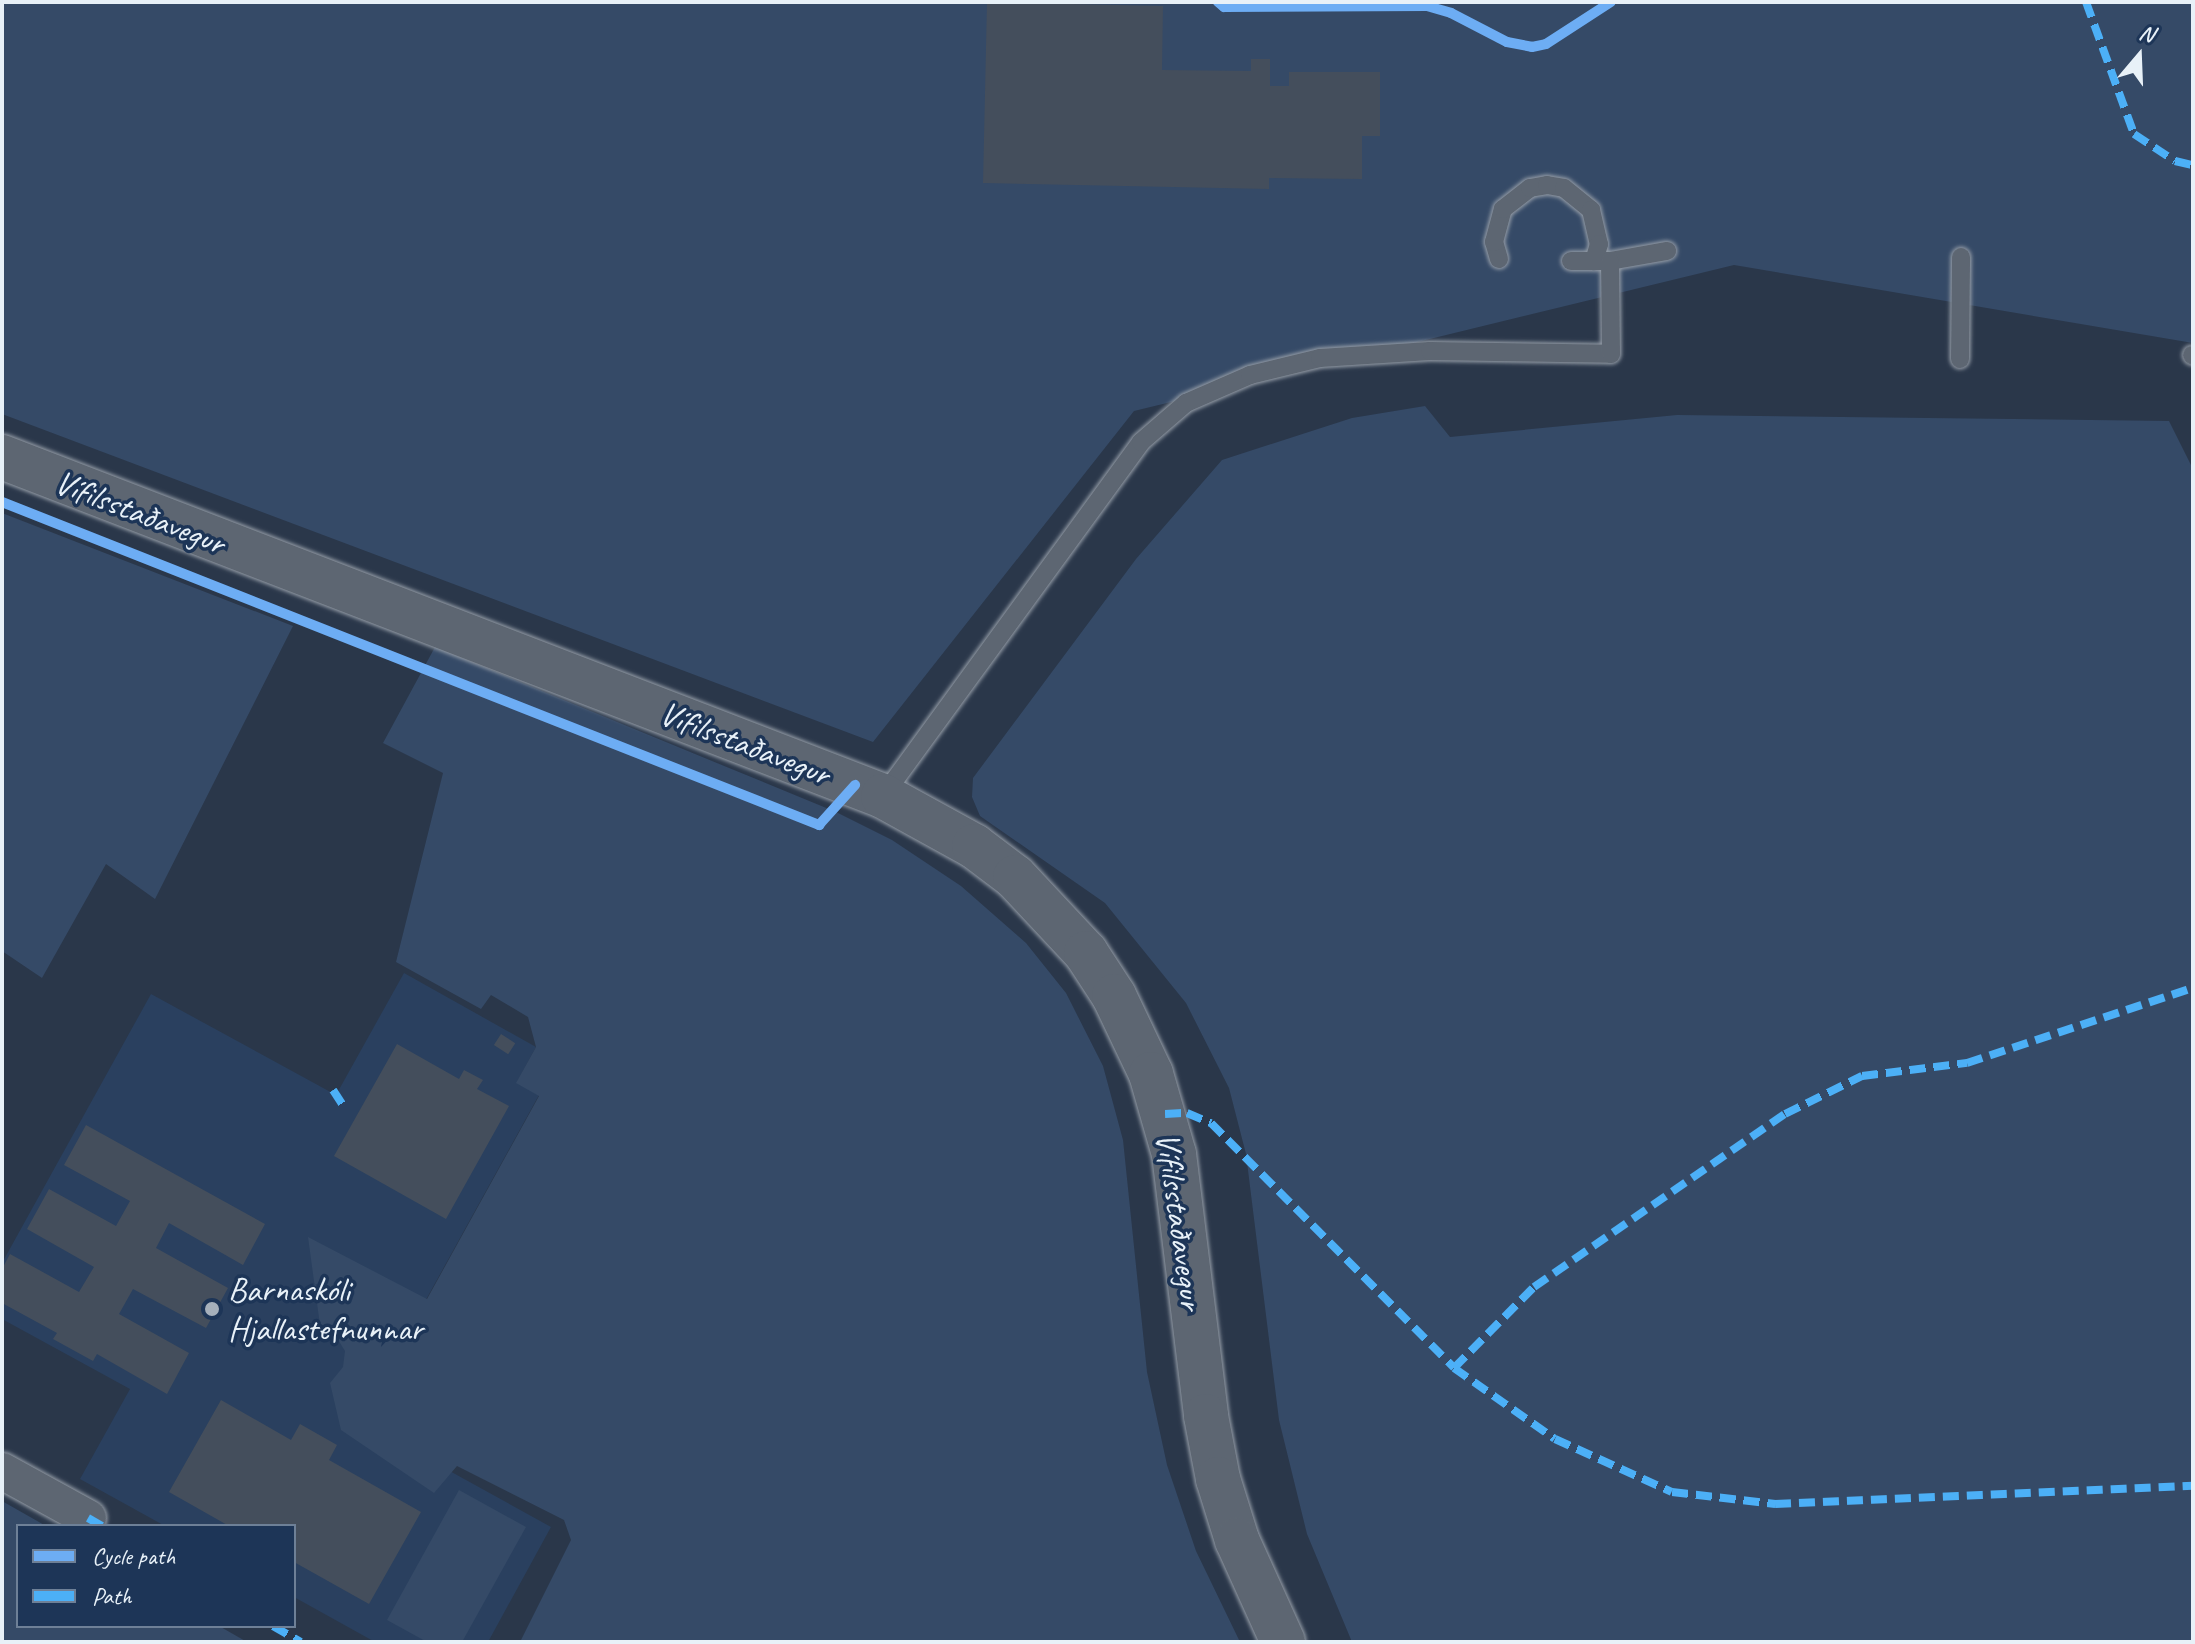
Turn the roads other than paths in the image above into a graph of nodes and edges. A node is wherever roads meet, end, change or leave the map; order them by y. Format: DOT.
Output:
graph roads {
  1 [pos="1667,251"];
  2 [pos="1961,257"];
  3 [pos="1499,259"];
  4 [pos="1571,261"];
  5 [pos="1602,261"];
  6 [pos="1960,359"];
  7 [pos="2,457"];
  8 [pos="883,796"];
  9 [pos="2,1471"];
  10 [pos="88,1518"];
  11 [pos="1283,1642"];
  1 -- 5 [label="lane"];
  2 -- 6 [label="lane"];
  3 -- 5 [label="lane"];
  4 -- 5 [label="lane"];
  5 -- 8 [label="lane"];
  7 -- 8 [label="main road, Vífilsstaðavegur"];
  8 -- 11 [label="main road, Vífilsstaðavegur"];
  9 -- 10 [label="street"];
}
